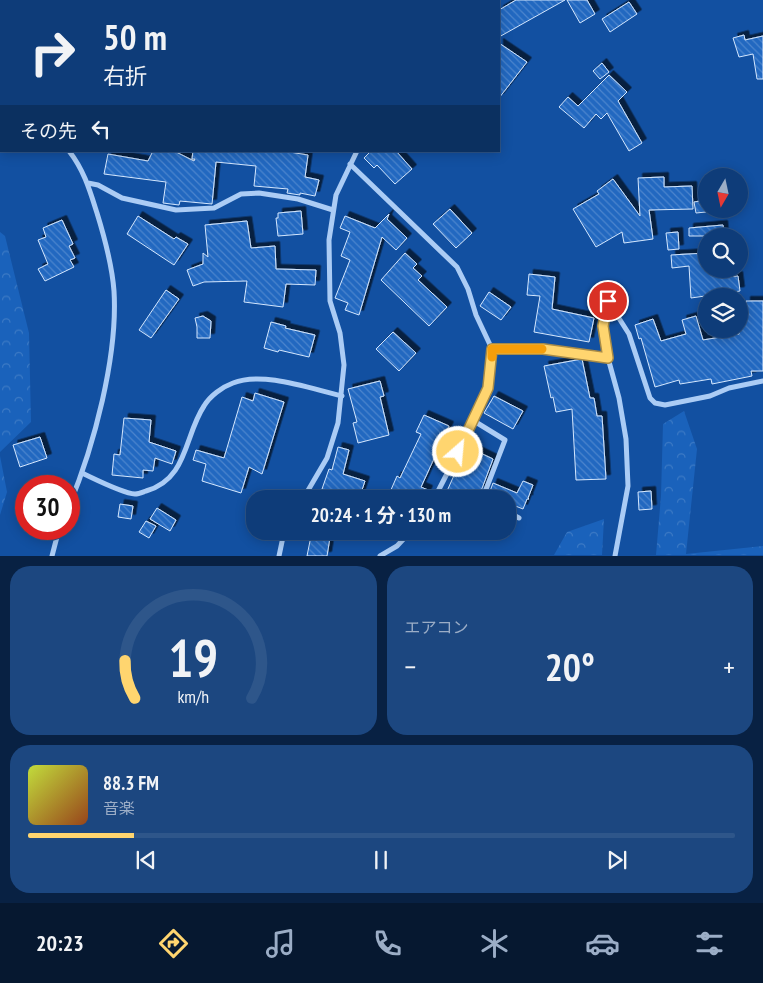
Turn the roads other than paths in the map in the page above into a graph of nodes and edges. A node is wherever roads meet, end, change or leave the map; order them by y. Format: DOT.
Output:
graph roads {
  1 [pos="70,152"];
  2 [pos="356,152"];
  3 [pos="350,164"];
  4 [pos="88,183"];
  5 [pos="333,210"];
  6 [pos="492,349"];
  7 [pos="608,358"];
  8 [pos="763,381"];
  9 [pos="342,396"];
  10 [pos="474,421"];
  11 [pos="82,473"];
  12 [pos="80,478"];
  13 [pos="308,490"];
  14 [pos="439,490"];
  15 [pos="485,490"];
  16 [pos="516,516"];
  17 [pos="519,518"];
  18 [pos="56,540"];
  19 [pos="281,540"];
  20 [pos="402,540"];
  21 [pos="52,556"];
  22 [pos="279,556"];
  23 [pos="380,556"];
  24 [pos="615,556"];
  1 -- 4 [label="street"];
  2 -- 3 [label="street"];
  3 -- 5 [label="street"];
  3 -- 6 [label="street"];
  4 -- 5 [label="street"];
  4 -- 11 [label="street"];
  5 -- 9 [label="street"];
  6 -- 7 [label="street"];
  6 -- 10 [label="street"];
  7 -- 8 [label="street"];
  7 -- 24 [label="street"];
  9 -- 11 [label="street"];
  9 -- 13 [label="street"];
  10 -- 14 [label="street"];
  10 -- 15 [label="street"];
  11 -- 12 [label="street"];
  16 -- 17 [label="street"];
  18 -- 21 [label="street"];
  19 -- 22 [label="street"];
  20 -- 23 [label="street"];
}
